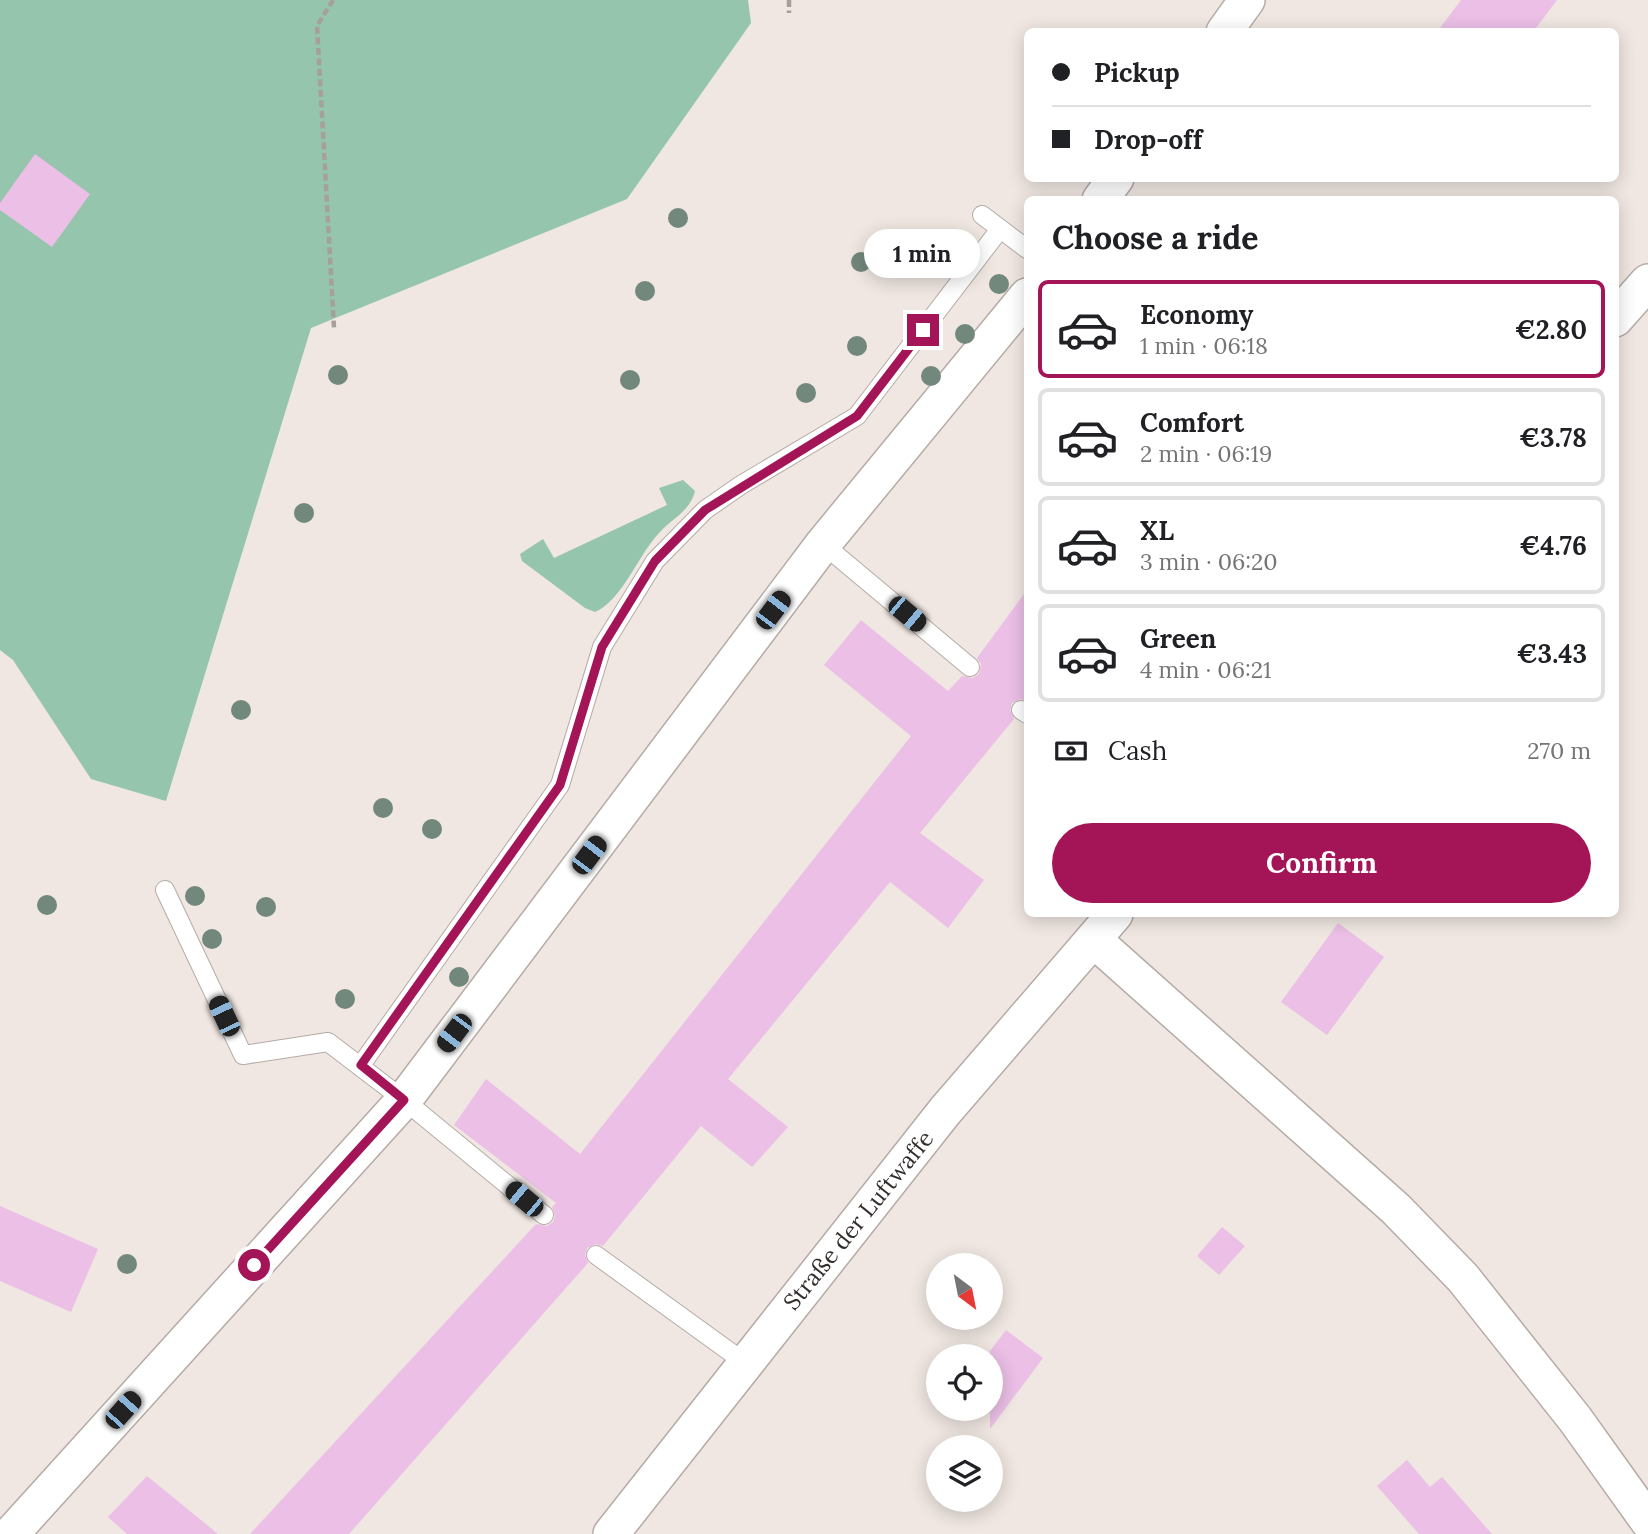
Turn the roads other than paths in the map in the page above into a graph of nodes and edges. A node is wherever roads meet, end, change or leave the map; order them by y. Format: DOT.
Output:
graph roads {
  1 [pos="1247,0"];
  2 [pos="1227,28"];
  3 [pos="982,215"];
  4 [pos="1000,229"];
  5 [pos="1024,247"];
  6 [pos="1648,282"];
  7 [pos="1024,300"];
  8 [pos="1619,315"];
  9 [pos="823,544"];
  10 [pos="971,667"];
  11 [pos="165,890"];
  12 [pos="1104,927"];
  13 [pos="361,1065"];
  14 [pos="404,1100"];
  15 [pos="544,1215"];
  16 [pos="596,1255"];
  17 [pos="744,1362"];
  18 [pos="1648,1521"];
  19 [pos="11,1534"];
  20 [pos="611,1534"];
  1 -- 2 [label="street"];
  3 -- 4 [label="lane"];
  4 -- 5 [label="lane"];
  4 -- 13 [label="lane"];
  6 -- 8 [label="street"];
  7 -- 9 [label="street"];
  9 -- 10 [label="lane"];
  9 -- 14 [label="street"];
  11 -- 13 [label="lane"];
  12 -- 17 [label="street, Straße der Luftwaffe"];
  12 -- 18 [label="street"];
  13 -- 14 [label="lane"];
  14 -- 15 [label="lane"];
  14 -- 19 [label="street"];
  16 -- 17 [label="lane"];
  17 -- 20 [label="street, Straße der Luftwaffe"];
}
